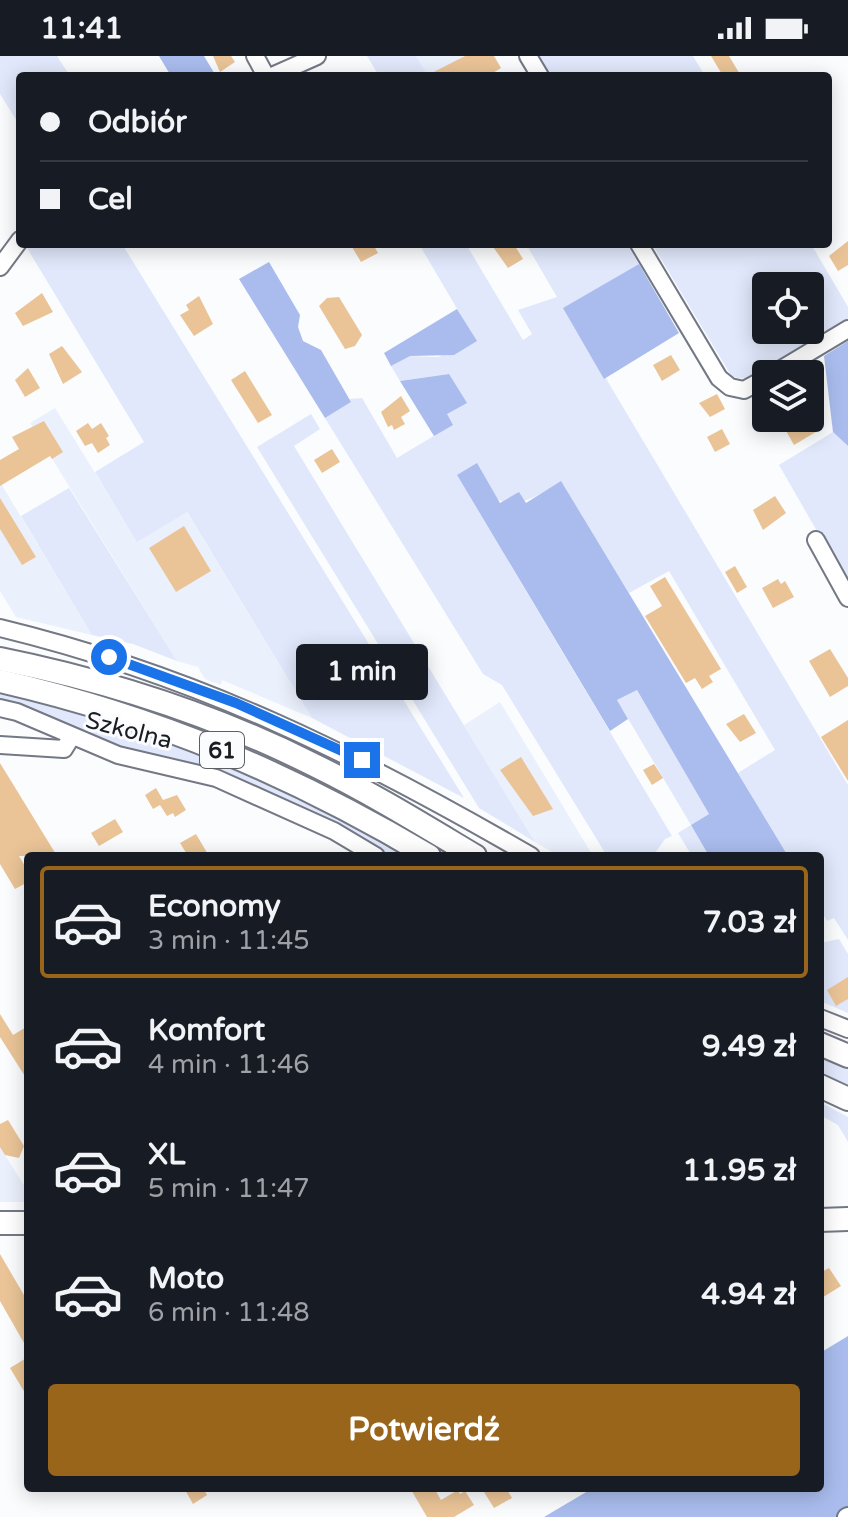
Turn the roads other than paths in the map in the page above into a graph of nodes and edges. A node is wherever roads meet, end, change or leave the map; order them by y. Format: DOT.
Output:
graph roads {
  1 [pos="317,56"];
  2 [pos="279,72"];
  3 [pos="16,245"];
  4 [pos="641,248"];
  5 [pos="0,267"];
  6 [pos="848,329"];
  7 [pos="796,360"];
  8 [pos="752,386"];
  9 [pos="816,540"];
  10 [pos="848,598"];
  11 [pos="0,628"];
  12 [pos="0,659"];
  13 [pos="0,681"];
  14 [pos="0,708"];
  15 [pos="72,736"];
  16 [pos="0,745"];
  17 [pos="369,852"];
  18 [pos="422,852"];
  19 [pos="468,852"];
  20 [pos="524,852"];
  21 [pos="824,1020"];
  22 [pos="848,1029"];
  23 [pos="824,1046"];
  24 [pos="848,1056"];
  25 [pos="824,1088"];
  26 [pos="848,1099"];
  27 [pos="848,1219"];
  28 [pos="824,1220"];
  29 [pos="0,1223"];
  30 [pos="24,1223"];
  1 -- 2 [label="street"];
  3 -- 5 [label="street"];
  4 -- 8 [label="street"];
  6 -- 7 [label="street"];
  9 -- 10 [label="street"];
  11 -- 20 [label="street"];
  12 -- 19 [label="main road, 61"];
  13 -- 18 [label="main road, 61"];
  14 -- 15 [label="street"];
  15 -- 16 [label="street, Szkolna"];
  15 -- 17 [label="street, Szkolna"];
  21 -- 22 [label="street"];
  23 -- 24 [label="main road"];
  25 -- 26 [label="main road"];
  27 -- 28 [label="main road"];
  29 -- 30 [label="main road"];
}
